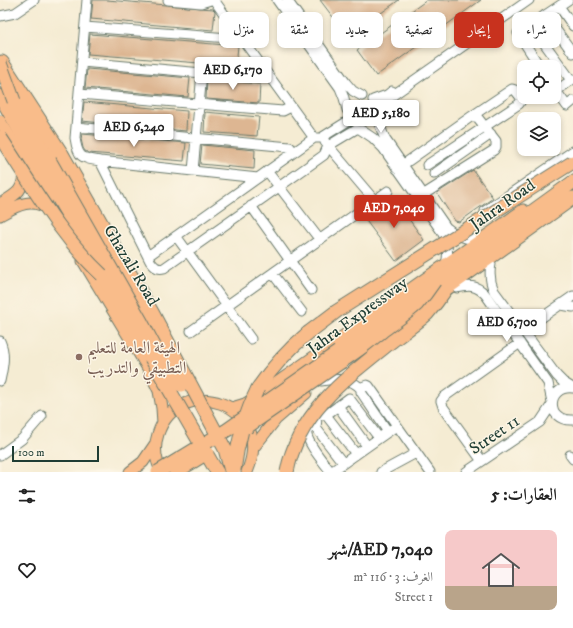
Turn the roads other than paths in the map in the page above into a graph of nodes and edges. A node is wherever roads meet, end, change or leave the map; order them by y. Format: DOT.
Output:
graph roads {
  1 [pos="34,0"];
  2 [pos="87,0"];
  3 [pos="168,0"];
  4 [pos="211,0"];
  5 [pos="214,0"];
  6 [pos="277,0"];
  7 [pos="288,0"];
  8 [pos="520,0"];
  9 [pos="529,0"];
  10 [pos="568,0"];
  11 [pos="559,6"];
  12 [pos="223,12"];
  13 [pos="550,12"];
  14 [pos="0,16"];
  15 [pos="573,26"];
  16 [pos="85,27"];
  17 [pos="219,37"];
  18 [pos="561,37"];
  19 [pos="249,48"];
  20 [pos="528,48"];
  21 [pos="549,48"];
  22 [pos="573,53"];
  23 [pos="0,58"];
  24 [pos="535,60"];
  25 [pos="82,62"];
  26 [pos="0,63"];
  27 [pos="262,66"];
  28 [pos="202,73"];
  29 [pos="0,77"];
  30 [pos="572,79"];
  31 [pos="561,86"];
  32 [pos="79,94"];
  33 [pos="0,96"];
  34 [pos="362,96"];
  35 [pos="561,98"];
  36 [pos="14,101"];
  37 [pos="573,101"];
  38 [pos="376,103"];
  39 [pos="199,105"];
  40 [pos="291,107"];
  41 [pos="346,110"];
  42 [pos="472,116"];
  43 [pos="0,121"];
  44 [pos="348,121"];
  45 [pos="378,121"];
  46 [pos="76,127"];
  47 [pos="485,127"];
  48 [pos="359,129"];
  49 [pos="491,134"];
  50 [pos="0,137"];
  51 [pos="197,138"];
  52 [pos="318,138"];
  53 [pos="328,146"];
  54 [pos="573,151"];
  55 [pos="20,152"];
  56 [pos="294,152"];
  57 [pos="419,154"];
  58 [pos="100,161"];
  59 [pos="573,162"];
  60 [pos="427,165"];
  61 [pos="400,167"];
  62 [pos="549,167"];
  63 [pos="193,171"];
  64 [pos="267,171"];
  65 [pos="434,174"];
  66 [pos="573,176"];
  67 [pos="258,178"];
  68 [pos="573,182"];
  69 [pos="440,184"];
  70 [pos="279,187"];
  71 [pos="388,191"];
  72 [pos="421,196"];
  73 [pos="573,198"];
  74 [pos="375,201"];
  75 [pos="0,204"];
  76 [pos="573,205"];
  77 [pos="251,206"];
  78 [pos="491,206"];
  79 [pos="0,215"];
  80 [pos="59,219"];
  81 [pos="176,236"];
  82 [pos="320,240"];
  83 [pos="468,240"];
  84 [pos="480,240"];
  85 [pos="187,252"];
  86 [pos="148,256"];
  87 [pos="290,261"];
  88 [pos="446,264"];
  89 [pos="491,264"];
  90 [pos="273,274"];
  91 [pos="102,275"];
  92 [pos="451,289"];
  93 [pos="311,290"];
  94 [pos="573,296"];
  95 [pos="561,305"];
  96 [pos="227,306"];
  97 [pos="573,307"];
  98 [pos="302,312"];
  99 [pos="191,331"];
  100 [pos="519,336"];
  101 [pos="251,339"];
  102 [pos="0,341"];
  103 [pos="0,381"];
  104 [pos="321,381"];
  105 [pos="572,388"];
  106 [pos="361,389"];
  107 [pos="207,400"];
  108 [pos="552,403"];
  109 [pos="338,406"];
  110 [pos="232,408"];
  111 [pos="326,415"];
  112 [pos="42,416"];
  113 [pos="568,421"];
  114 [pos="540,422"];
  115 [pos="163,423"];
  116 [pos="397,426"];
  117 [pos="316,428"];
  118 [pos="388,432"];
  119 [pos="379,438"];
  120 [pos="156,442"];
  121 [pos="367,446"];
  122 [pos="253,448"];
  123 [pos="416,453"];
  124 [pos="356,454"];
  125 [pos="0,455"];
  126 [pos="482,461"];
  127 [pos="343,463"];
  128 [pos="428,470"];
  129 [pos="130,472"];
  130 [pos="158,472"];
  131 [pos="162,472"];
  132 [pos="176,472"];
  133 [pos="217,472"];
  134 [pos="232,472"];
  135 [pos="247,472"];
  136 [pos="287,472"];
  137 [pos="331,472"];
  138 [pos="381,472"];
  139 [pos="417,472"];
  140 [pos="466,472"];
  1 -- 14 [label="street"];
  2 -- 16 [label="street"];
  3 -- 4 [label="street"];
  5 -- 12 [label="street"];
  6 -- 41 [label="street"];
  7 -- 34 [label="street"];
  8 -- 38 [label="street"];
  9 -- 38 [label="street"];
  10 -- 11 [label="street"];
  11 -- 13 [label="street"];
  11 -- 15 [label="street"];
  16 -- 17 [label="street"];
  16 -- 25 [label="street"];
  18 -- 22 [label="street"];
  19 -- 27 [label="street"];
  20 -- 24 [label="street"];
  21 -- 30 [label="street"];
  23 -- 134 [label="highway, bridge"];
  25 -- 28 [label="street"];
  25 -- 32 [label="street"];
  26 -- 36 [label="highway, bridge"];
  26 -- 107 [label="main road, Ghazali Road"];
  27 -- 28 [label="street"];
  27 -- 40 [label="street"];
  28 -- 39 [label="street"];
  29 -- 36 [label="highway, Ghazali Road, bridge"];
  30 -- 31 [label="street"];
  32 -- 39 [label="street"];
  32 -- 46 [label="street"];
  33 -- 91 [label="highway, Ghazali Road, bridge"];
  34 -- 38 [label="street"];
  34 -- 41 [label="street"];
  35 -- 37 [label="street"];
  36 -- 134 [label="highway, Ghazali Road, bridge"];
  38 -- 45 [label="street"];
  39 -- 40 [label="street"];
  39 -- 51 [label="street"];
  40 -- 52 [label="street"];
  41 -- 44 [label="street"];
  42 -- 47 [label="street"];
  42 -- 47 [label="street"];
  42 -- 57 [label="street"];
  43 -- 55 [label="main road"];
  44 -- 48 [label="street"];
  44 -- 52 [label="street"];
  45 -- 48 [label="street"];
  45 -- 61 [label="street"];
  46 -- 51 [label="street"];
  46 -- 58 [label="street"];
  47 -- 49 [label="street"];
  47 -- 60 [label="street"];
  48 -- 53 [label="street"];
  48 -- 61 [label="street"];
  49 -- 65 [label="street"];
  49 -- 69 [label="street"];
  50 -- 91 [label="highway, bridge"];
  51 -- 56 [label="street"];
  51 -- 63 [label="street"];
  52 -- 53 [label="street"];
  52 -- 56 [label="street"];
  53 -- 70 [label="street"];
  53 -- 74 [label="street"];
  54 -- 62 [label="street"];
  55 -- 75 [label="main road"];
  55 -- 80 [label="main road"];
  56 -- 64 [label="street"];
  57 -- 60 [label="street"];
  57 -- 61 [label="street"];
  58 -- 63 [label="street"];
  58 -- 86 [label="street"];
  59 -- 134 [label="highway, bridge"];
  60 -- 65 [label="street"];
  61 -- 72 [label="street"];
  62 -- 78 [label="street"];
  62 -- 78 [label="street"];
  63 -- 67 [label="street"];
  64 -- 67 [label="street"];
  64 -- 70 [label="street"];
  65 -- 69 [label="street"];
  66 -- 84 [label="main road, Jahra Road"];
  67 -- 81 [label="street"];
  68 -- 130 [label="highway, Jahra Expressway, bridge"];
  69 -- 72 [label="street"];
  70 -- 77 [label="street"];
  70 -- 82 [label="street"];
  71 -- 74 [label="street"];
  72 -- 83 [label="street"];
  72 -- 88 [label="street"];
  73 -- 92 [label="highway, Jahra Expressway"];
  74 -- 82 [label="street"];
  76 -- 89 [label="main road"];
  77 -- 85 [label="street"];
  77 -- 87 [label="street"];
  78 -- 83 [label="street"];
  79 -- 80 [label="main road"];
  80 -- 115 [label="main road"];
  81 -- 85 [label="street"];
  81 -- 86 [label="street"];
  82 -- 87 [label="street"];
  83 -- 84 [label="street"];
  84 -- 88 [label="main road, Jahra Road"];
  85 -- 86 [label="street"];
  85 -- 96 [label="street"];
  87 -- 90 [label="street"];
  87 -- 93 [label="street"];
  88 -- 110 [label="main road, Jahra Road"];
  89 -- 92 [label="main road"];
  89 -- 100 [label="street"];
  90 -- 96 [label="street"];
  90 -- 98 [label="street"];
  91 -- 133 [label="highway, Ghazali Road, bridge"];
  92 -- 100 [label="street"];
  92 -- 104 [label="main road"];
  92 -- 132 [label="highway, Jahra Expressway, bridge"];
  92 -- 136 [label="highway, bridge"];
  94 -- 95 [label="street"];
  95 -- 97 [label="street"];
  95 -- 100 [label="street"];
  96 -- 99 [label="street"];
  96 -- 101 [label="street"];
  100 -- 105 [label="street"];
  100 -- 108 [label="street"];
  100 -- 126 [label="street"];
  102 -- 103 [label="street"];
  104 -- 106 [label="street"];
  104 -- 122 [label="main road"];
  105 -- 108 [label="street, Street 11"];
  106 -- 116 [label="street"];
  106 -- 118 [label="street"];
  107 -- 110 [label="main road"];
  107 -- 115 [label="main road"];
  108 -- 113 [label="street"];
  108 -- 114 [label="street, Street 11"];
  109 -- 111 [label="street"];
  109 -- 119 [label="street"];
  109 -- 121 [label="street"];
  110 -- 122 [label="main road"];
  111 -- 117 [label="street"];
  111 -- 124 [label="street"];
  112 -- 125 [label="street"];
  113 -- 114 [label="street, Street 11"];
  114 -- 126 [label="street, Street 11"];
  115 -- 120 [label="main road"];
  116 -- 118 [label="street"];
  116 -- 123 [label="street"];
  117 -- 127 [label="street"];
  117 -- 137 [label="street"];
  118 -- 119 [label="street"];
  119 -- 121 [label="street"];
  120 -- 129 [label="main road"];
  120 -- 131 [label="main road"];
  121 -- 124 [label="street"];
  122 -- 135 [label="main road"];
  123 -- 128 [label="street"];
  123 -- 138 [label="street"];
  124 -- 127 [label="street"];
  126 -- 140 [label="street, Street 11"];
  127 -- 137 [label="street"];
  128 -- 139 [label="street"];
}
